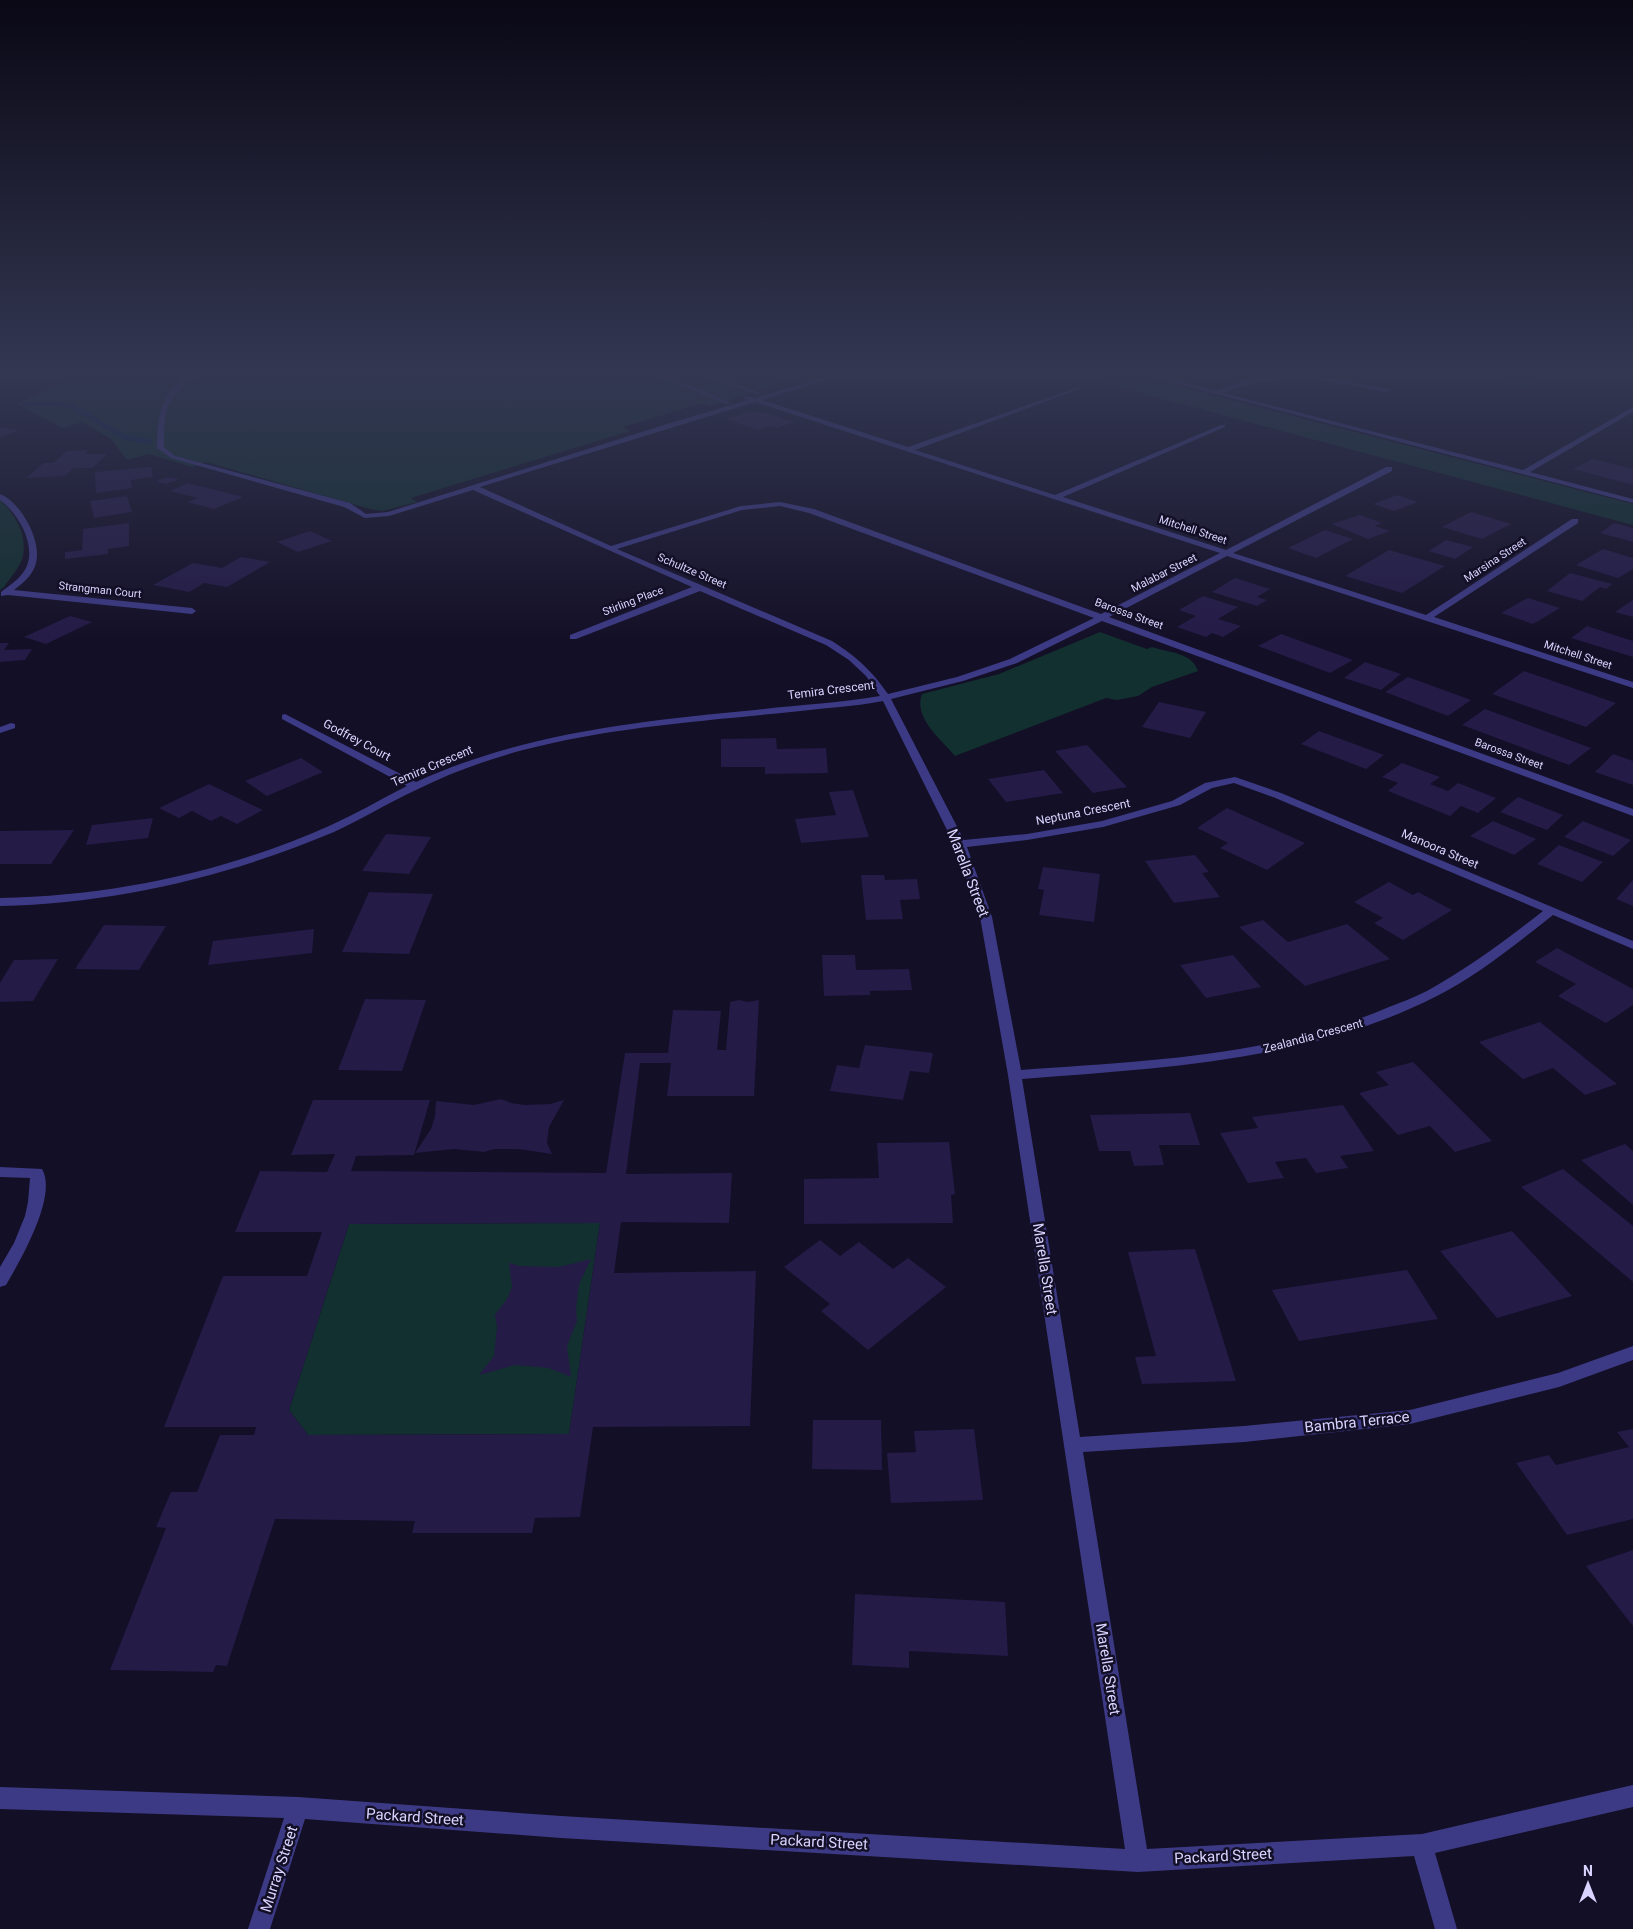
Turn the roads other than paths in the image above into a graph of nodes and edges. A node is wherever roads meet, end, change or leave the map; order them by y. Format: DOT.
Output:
graph roads {
  1 [pos="199,464"];
  2 [pos="547,464"];
  3 [pos="952,464"];
  4 [pos="1135,464"];
  5 [pos="1494,464"];
  6 [pos="1539,464"];
  7 [pos="1389,470"];
  8 [pos="1525,472"];
  9 [pos="473,488"];
  10 [pos="0,496"];
  11 [pos="1057,498"];
  12 [pos="1633,500"];
  13 [pos="1575,521"];
  14 [pos="610,549"];
  15 [pos="1228,553"];
  16 [pos="702,587"];
  17 [pos="3,594"];
  18 [pos="192,611"];
  19 [pos="1103,618"];
  20 [pos="1427,618"];
  21 [pos="573,637"];
  22 [pos="1633,685"];
  23 [pos="886,698"];
  24 [pos="285,717"];
  25 [pos="12,726"];
  26 [pos="0,730"];
  27 [pos="1235,780"];
  28 [pos="416,786"];
  29 [pos="1633,813"];
  30 [pos="960,844"];
  31 [pos="0,902"];
  32 [pos="1551,911"];
  33 [pos="1633,945"];
  34 [pos="1015,1074"];
  35 [pos="0,1172"];
  36 [pos="0,1281"];
  37 [pos="1633,1352"];
  38 [pos="1072,1445"];
  39 [pos="1633,1796"];
  40 [pos="0,1798"];
  41 [pos="298,1808"];
  42 [pos="1422,1845"];
  43 [pos="1138,1861"];
  44 [pos="259,1929"];
  45 [pos="1446,1929"];
  1 -- 9 [label="street"];
  2 -- 9 [label="street"];
  3 -- 11 [label="street, Mitchell Street"];
  4 -- 11 [label="street"];
  5 -- 8 [label="street"];
  6 -- 8 [label="street"];
  7 -- 15 [label="street, Malabar Street"];
  8 -- 12 [label="street"];
  9 -- 14 [label="street, Schultze Street"];
  10 -- 17 [label="street"];
  11 -- 15 [label="street, Mitchell Street"];
  13 -- 20 [label="street, Marsina Street"];
  14 -- 16 [label="street, Schultze Street"];
  14 -- 19 [label="street, Barossa Street"];
  15 -- 19 [label="street, Malabar Street"];
  15 -- 20 [label="street, Mitchell Street"];
  16 -- 21 [label="street, Stirling Place"];
  16 -- 23 [label="street, Schultze Street"];
  17 -- 18 [label="street, Strangman Court"];
  19 -- 23 [label="street, Malabar Street"];
  19 -- 29 [label="street, Barossa Street"];
  20 -- 22 [label="street, Mitchell Street"];
  23 -- 28 [label="street, Temira Crescent"];
  23 -- 30 [label="street, Marella Street"];
  24 -- 28 [label="street, Godfrey Court"];
  25 -- 26 [label="street"];
  27 -- 30 [label="street, Neptuna Crescent"];
  27 -- 32 [label="street, Manoora Street"];
  28 -- 31 [label="street, Temira Crescent"];
  30 -- 34 [label="street, Marella Street"];
  32 -- 33 [label="street, Manoora Street"];
  32 -- 34 [label="street, Zealandia Crescent"];
  34 -- 38 [label="street, Marella Street"];
  35 -- 36 [label="street"];
  37 -- 38 [label="street, Bambra Terrace"];
  38 -- 43 [label="street, Marella Street"];
  39 -- 42 [label="street, Packard Street"];
  40 -- 41 [label="street, Packard Street"];
  41 -- 43 [label="street, Packard Street"];
  41 -- 44 [label="street, Murray Street"];
  42 -- 43 [label="street, Packard Street"];
  42 -- 45 [label="street"];
}
